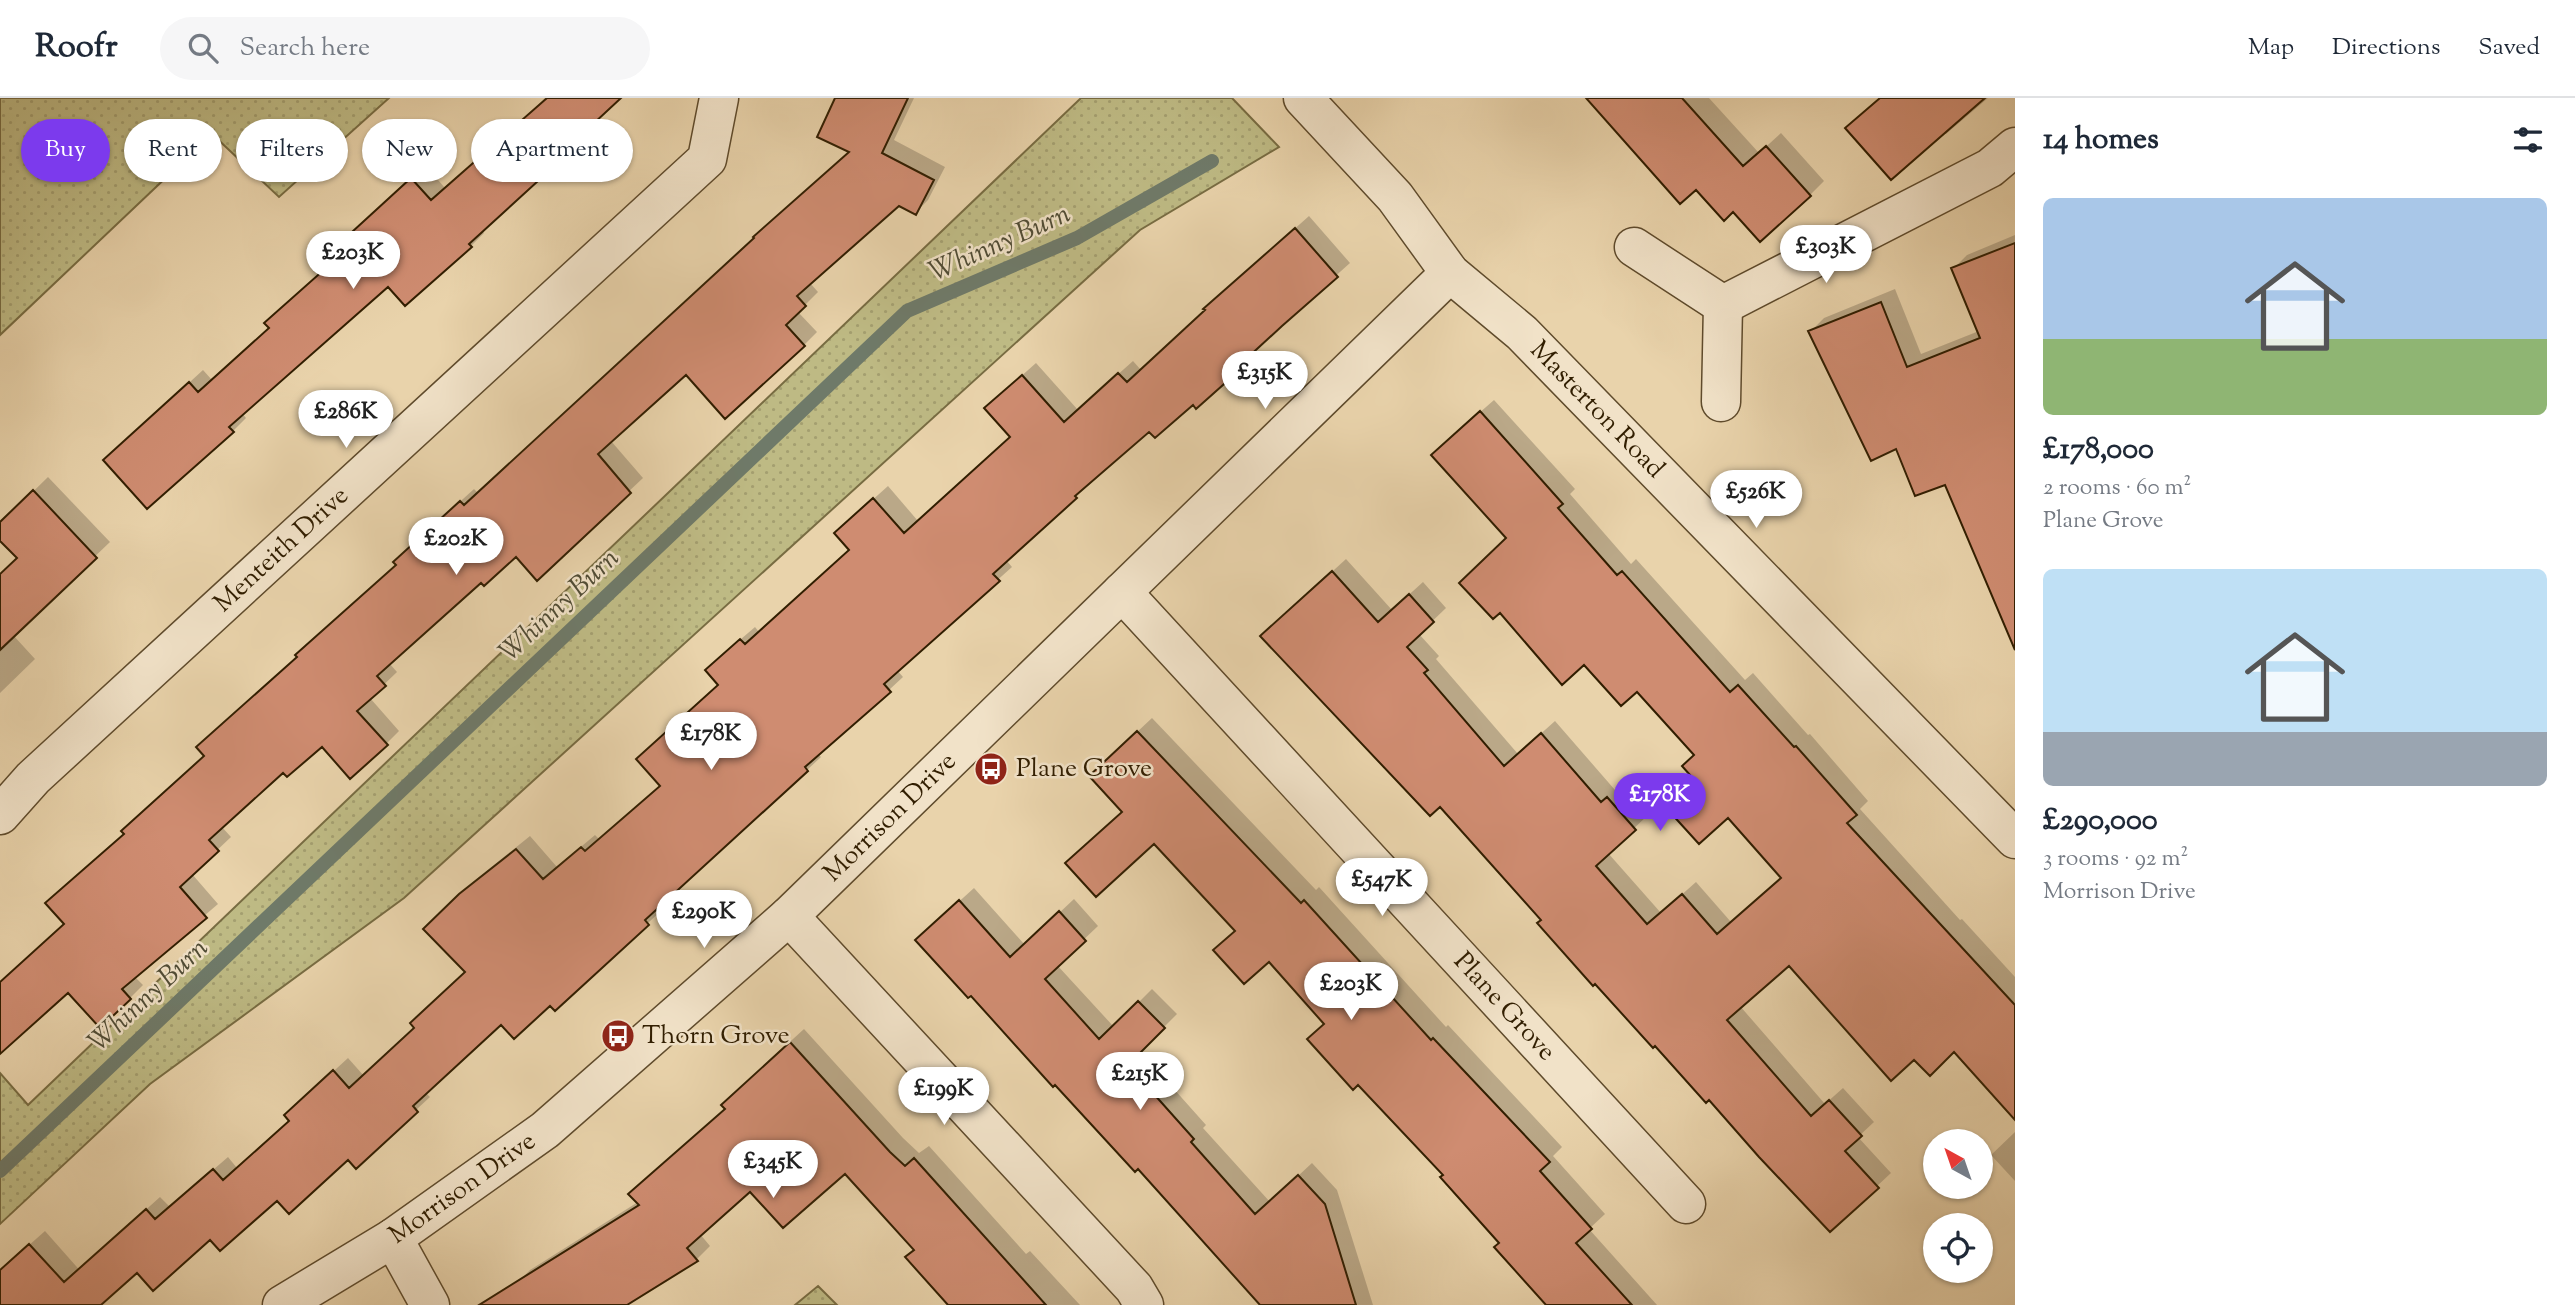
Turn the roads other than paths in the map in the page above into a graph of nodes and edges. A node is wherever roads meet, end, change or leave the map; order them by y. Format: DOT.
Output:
graph roads {
  1 [pos="719,98"];
  2 [pos="1303,98"];
  3 [pos="2015,147"];
  4 [pos="1634,247"];
  5 [pos="1450,273"];
  6 [pos="1723,305"];
  7 [pos="1721,402"];
  8 [pos="1122,592"];
  9 [pos="0,816"];
  10 [pos="2015,839"];
  11 [pos="789,916"];
  12 [pos="1686,1204"];
  13 [pos="393,1238"];
  14 [pos="282,1305"];
  15 [pos="430,1305"];
  16 [pos="1144,1305"];
  1 -- 9 [label="street, Menteith Drive"];
  2 -- 5 [label="street, Masterton Road"];
  3 -- 6 [label="street"];
  4 -- 6 [label="street"];
  5 -- 8 [label="street, Morrison Drive"];
  5 -- 10 [label="street, Masterton Road"];
  6 -- 7 [label="street"];
  8 -- 11 [label="street, Morrison Drive"];
  8 -- 12 [label="street, Plane Grove"];
  11 -- 13 [label="street, Morrison Drive"];
  11 -- 16 [label="street"];
  13 -- 14 [label="street, Morrison Drive"];
  13 -- 15 [label="street"];
}
